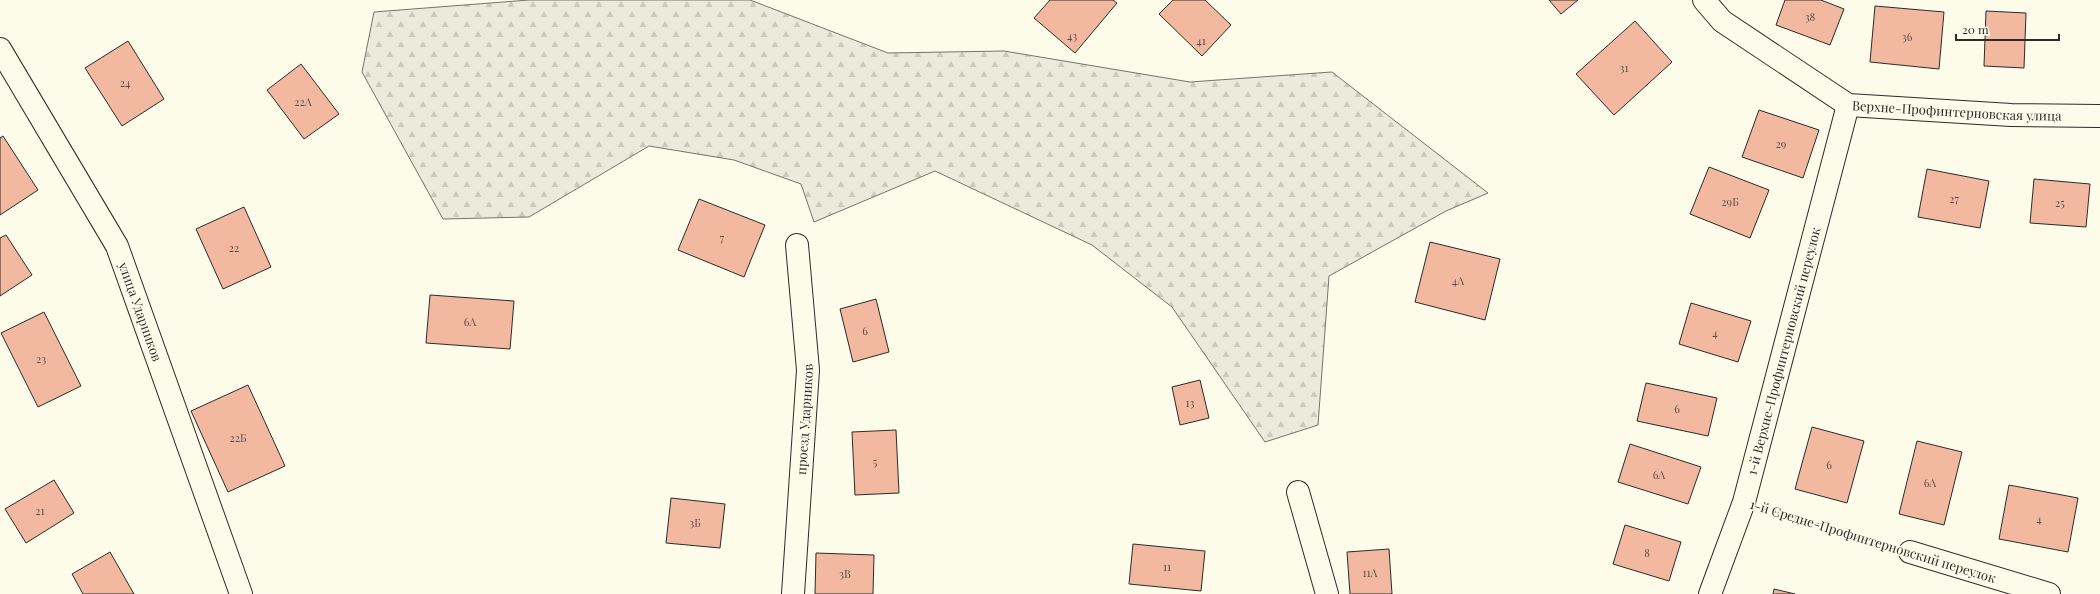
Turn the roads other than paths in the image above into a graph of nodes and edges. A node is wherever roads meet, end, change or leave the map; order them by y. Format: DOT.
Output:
graph roads {
  1 [pos="1704,0"];
  2 [pos="0,49"];
  3 [pos="1848,105"];
  4 [pos="2100,116"];
  5 [pos="797,245"];
  6 [pos="1298,492"];
  7 [pos="1910,552"];
  8 [pos="234,592"];
  9 [pos="793,594"];
  10 [pos="1326,594"];
  11 [pos="1710,594"];
  12 [pos="2049,594"];
  1 -- 3 [label="street, Верхне-Профинтерновская улица"];
  2 -- 8 [label="street, улица Ударников"];
  3 -- 4 [label="street, Верхне-Профинтерновская улица"];
  3 -- 11 [label="street, 1-й Верхне-Профинтерновский переулок"];
  5 -- 9 [label="street, проезд Ударников"];
  6 -- 10 [label="street"];
  7 -- 12 [label="street, 1-й Средне-Профинтерновский переулок"];
}
